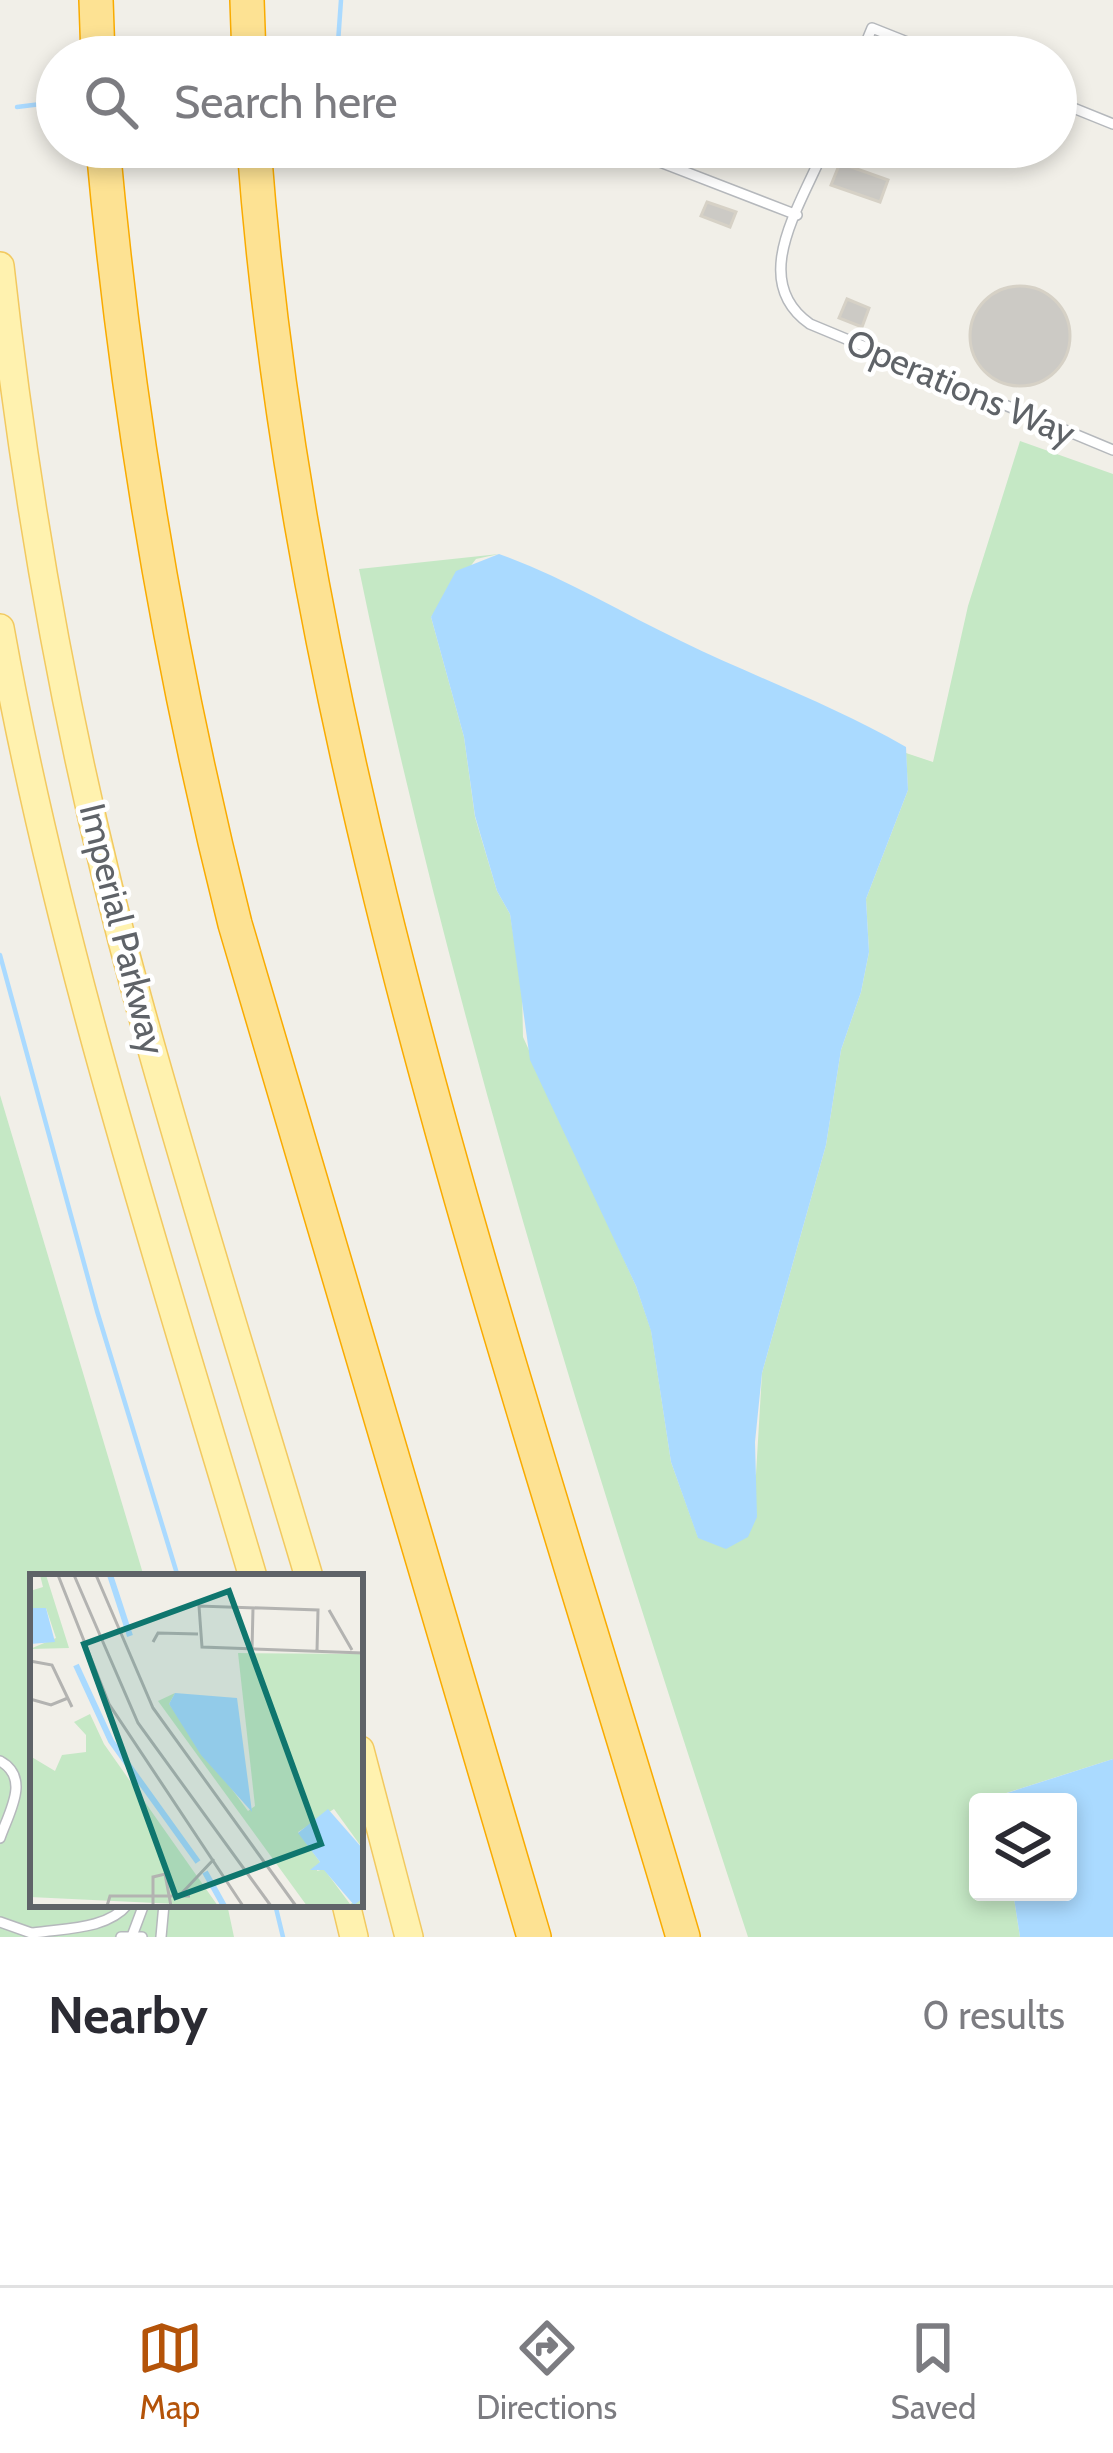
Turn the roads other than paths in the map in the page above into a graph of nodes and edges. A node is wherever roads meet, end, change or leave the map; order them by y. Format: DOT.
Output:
graph roads {
  1 [pos="96,0"];
  2 [pos="247,0"];
  3 [pos="97,36"];
  4 [pos="248,36"];
  5 [pos="869,36"];
  6 [pos="892,36"];
  7 [pos="1077,109"];
  8 [pos="1113,124"];
  9 [pos="106,168"];
  10 [pos="256,168"];
  11 [pos="675,168"];
  12 [pos="816,168"];
  13 [pos="797,215"];
  14 [pos="0,270"];
  15 [pos="1113,450"];
  16 [pos="0,628"];
  17 [pos="252,1574"];
  18 [pos="308,1574"];
  19 [pos="0,1761"];
  20 [pos="363,1767"];
  21 [pos="0,1838"];
  22 [pos="126,1907"];
  23 [pos="143,1907"];
  24 [pos="164,1907"];
  25 [pos="347,1907"];
  26 [pos="0,1922"];
  27 [pos="38,1934"];
  28 [pos="132,1936"];
  29 [pos="62,1937"];
  30 [pos="122,1937"];
  31 [pos="142,1937"];
  32 [pos="161,1937"];
  33 [pos="354,1937"];
  34 [pos="409,1937"];
  35 [pos="534,1937"];
  36 [pos="683,1937"];
  1 -- 3 [label="highway"];
  2 -- 4 [label="highway"];
  5 -- 6 [label="lane"];
  7 -- 8 [label="lane"];
  9 -- 35 [label="highway"];
  10 -- 36 [label="highway"];
  11 -- 13 [label="lane"];
  12 -- 13 [label="lane"];
  13 -- 15 [label="lane, Operations Way"];
  14 -- 18 [label="main road, Imperial Parkway"];
  16 -- 17 [label="main road, Imperial Parkway"];
  19 -- 21 [label="lane"];
  20 -- 34 [label="main road"];
  22 -- 27 [label="lane"];
  23 -- 28 [label="lane"];
  24 -- 32 [label="lane"];
  25 -- 33 [label="main road"];
  26 -- 27 [label="lane"];
  27 -- 29 [label="lane"];
  28 -- 30 [label="lane"];
  28 -- 31 [label="lane"];
}
